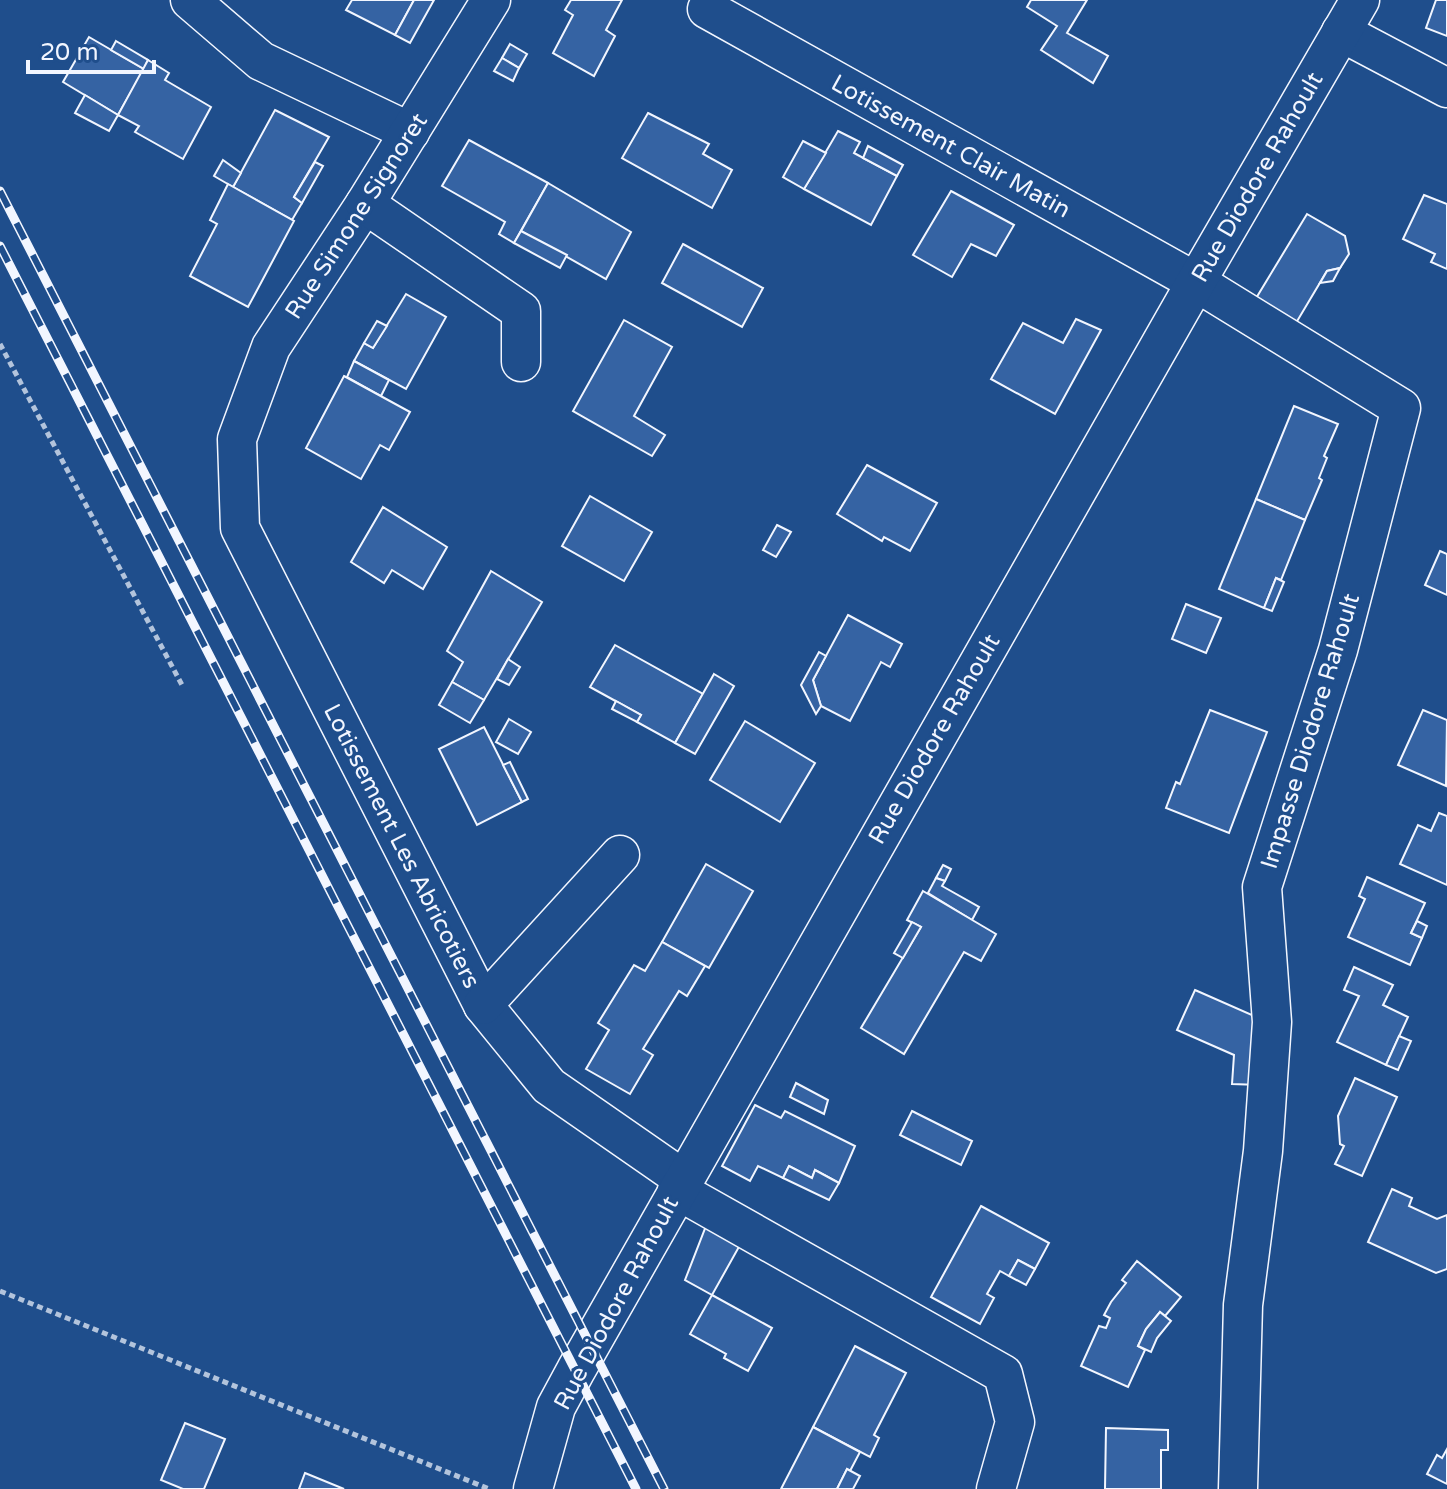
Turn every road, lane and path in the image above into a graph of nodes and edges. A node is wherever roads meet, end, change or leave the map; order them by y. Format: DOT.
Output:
graph roads {
  1 [pos="190,0"];
  2 [pos="491,0"];
  3 [pos="707,9"];
  4 [pos="1351,16"];
  5 [pos="1447,88"];
  6 [pos="410,132"];
  7 [pos="365,204"];
  8 [pos="1196,282"];
  9 [pos="0,344"];
  10 [pos="521,362"];
  11 [pos="237,439"];
  12 [pos="182,685"];
  13 [pos="620,855"];
  14 [pos="483,1005"];
  15 [pos="680,1185"];
  16 [pos="0,1291"];
  17 [pos="537,1487"];
  18 [pos="489,1489"];
  19 [pos="996,1489"];
  20 [pos="1238,1489"];
  1 -- 6 [label="street"];
  2 -- 6 [label="street, Rue Simone Signoret"];
  3 -- 8 [label="street, Lotissement Clair Matin"];
  4 -- 5 [label="street"];
  4 -- 8 [label="street, Rue Diodore Rahoult"];
  6 -- 7 [label="street, Rue Simone Signoret"];
  7 -- 10 [label="street"];
  7 -- 11 [label="street, Rue Simone Signoret"];
  8 -- 15 [label="street, Rue Diodore Rahoult"];
  8 -- 20 [label="street, Impasse Diodore Rahoult"];
  9 -- 12 [label="path"];
  11 -- 14 [label="street, Lotissement Les Abricotiers"];
  13 -- 14 [label="street"];
  14 -- 15 [label="street, Lotissement Les Abricotiers"];
  15 -- 17 [label="street, Rue Diodore Rahoult"];
  15 -- 19 [label="street, Lotissement Les Abricotiers"];
  16 -- 18 [label="path"];
}
